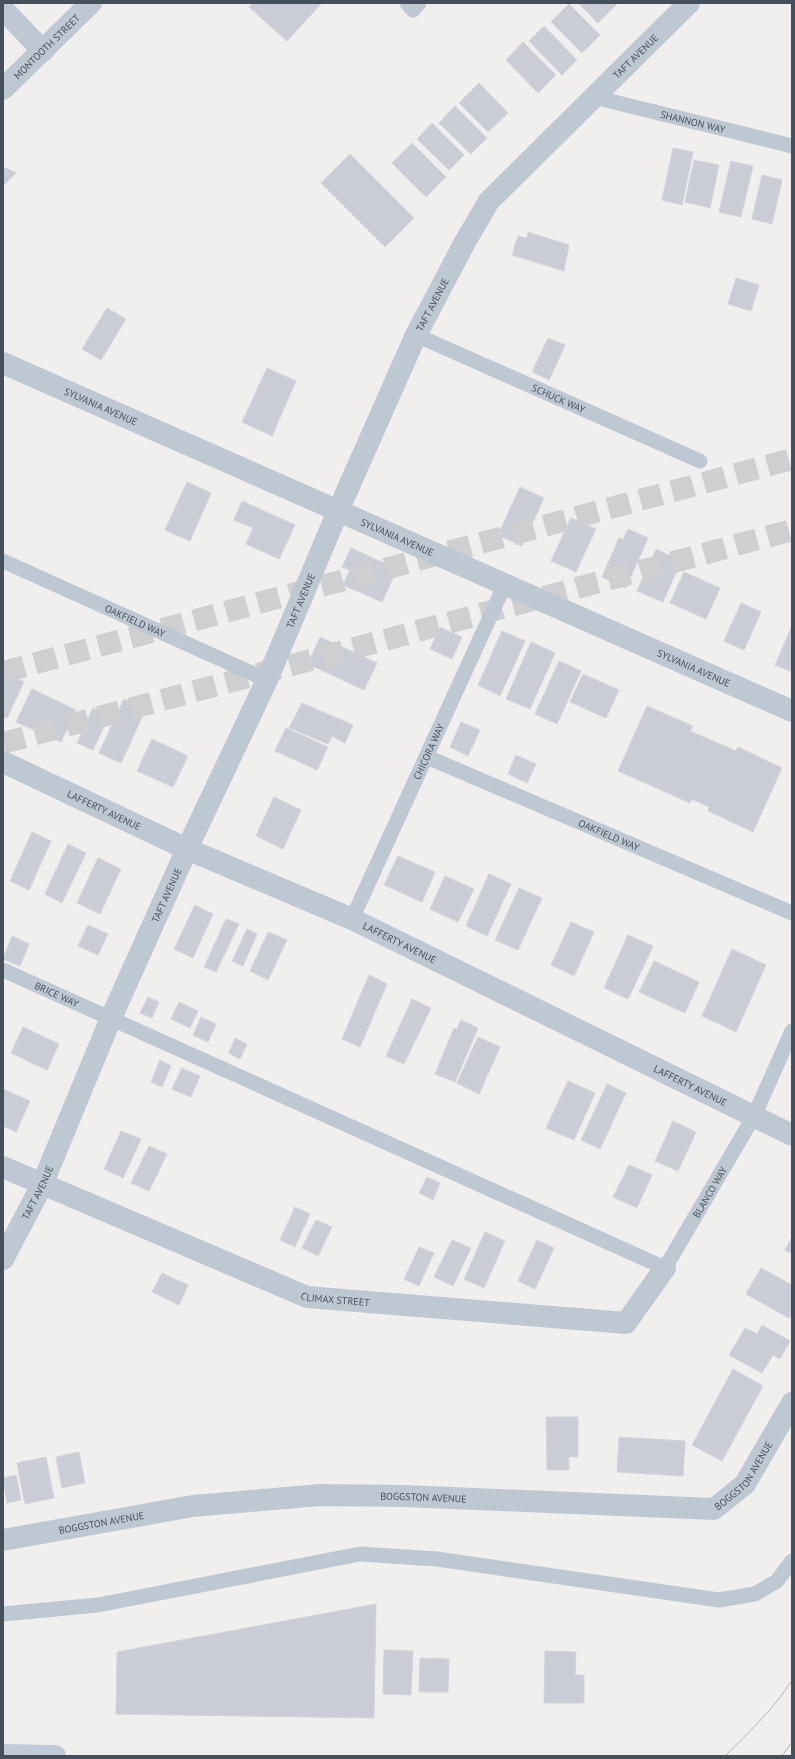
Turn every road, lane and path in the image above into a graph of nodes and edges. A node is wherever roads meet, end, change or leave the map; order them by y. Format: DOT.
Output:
graph roads {
  1 [pos="91,3"];
  2 [pos="407,3"];
  3 [pos="419,3"];
  4 [pos="690,3"];
  5 [pos="3,9"];
  6 [pos="43,51"];
  7 [pos="3,89"];
  8 [pos="594,97"];
  9 [pos="792,146"];
  10 [pos="416,335"];
  11 [pos="3,363"];
  12 [pos="700,462"];
  13 [pos="338,511"];
  14 [pos="3,561"];
  15 [pos="505,584"];
  16 [pos="267,680"];
  17 [pos="792,711"];
  18 [pos="427,757"];
  19 [pos="3,762"];
  20 [pos="188,849"];
  21 [pos="792,913"];
  22 [pos="352,919"];
  23 [pos="3,970"];
  24 [pos="111,1018"];
  25 [pos="792,1030"];
  26 [pos="754,1116"];
  27 [pos="792,1135"];
  28 [pos="3,1167"];
  29 [pos="42,1185"];
  30 [pos="3,1260"];
  31 [pos="665,1268"];
  32 [pos="792,1403"];
  33 [pos="3,1540"];
  34 [pos="792,1561"];
  35 [pos="3,1614"];
  36 [pos="3,1755"];
  37 [pos="55,1756"];
  1 -- 6 [label="street, MONTOOTH STREET"];
  2 -- 3 [label="lane"];
  4 -- 8 [label="street, TAFT AVENUE"];
  5 -- 6 [label="street"];
  6 -- 7 [label="street, MONTOOTH STREET"];
  8 -- 9 [label="lane, SHANNON WAY"];
  8 -- 10 [label="street, TAFT AVENUE"];
  10 -- 12 [label="lane, SCHUCK WAY"];
  10 -- 13 [label="street, TAFT AVENUE"];
  11 -- 13 [label="street, SYLVANIA AVENUE"];
  13 -- 15 [label="street, SYLVANIA AVENUE"];
  13 -- 16 [label="street, TAFT AVENUE"];
  14 -- 16 [label="lane, OAKFIELD WAY"];
  15 -- 17 [label="street, SYLVANIA AVENUE"];
  15 -- 18 [label="lane, CHICORA WAY"];
  16 -- 20 [label="street, TAFT AVENUE"];
  18 -- 21 [label="lane, OAKFIELD WAY"];
  18 -- 22 [label="lane, CHICORA WAY"];
  19 -- 20 [label="street, LAFFERTY AVENUE"];
  20 -- 22 [label="street, LAFFERTY AVENUE"];
  20 -- 24 [label="street, TAFT AVENUE"];
  22 -- 26 [label="street, LAFFERTY AVENUE"];
  23 -- 24 [label="lane, BRICE WAY"];
  24 -- 29 [label="street, TAFT AVENUE"];
  24 -- 31 [label="lane, BRICE WAY"];
  25 -- 26 [label="lane, BLANCO WAY"];
  26 -- 27 [label="street, LAFFERTY AVENUE"];
  26 -- 31 [label="lane, BLANCO WAY"];
  28 -- 29 [label="street, CLIMAX STREET"];
  29 -- 30 [label="street, TAFT AVENUE"];
  29 -- 31 [label="street, CLIMAX STREET"];
  32 -- 33 [label="street, BOGGSTON AVENUE"];
  34 -- 35 [label="lane"];
  36 -- 37 [label="main road"];
}
